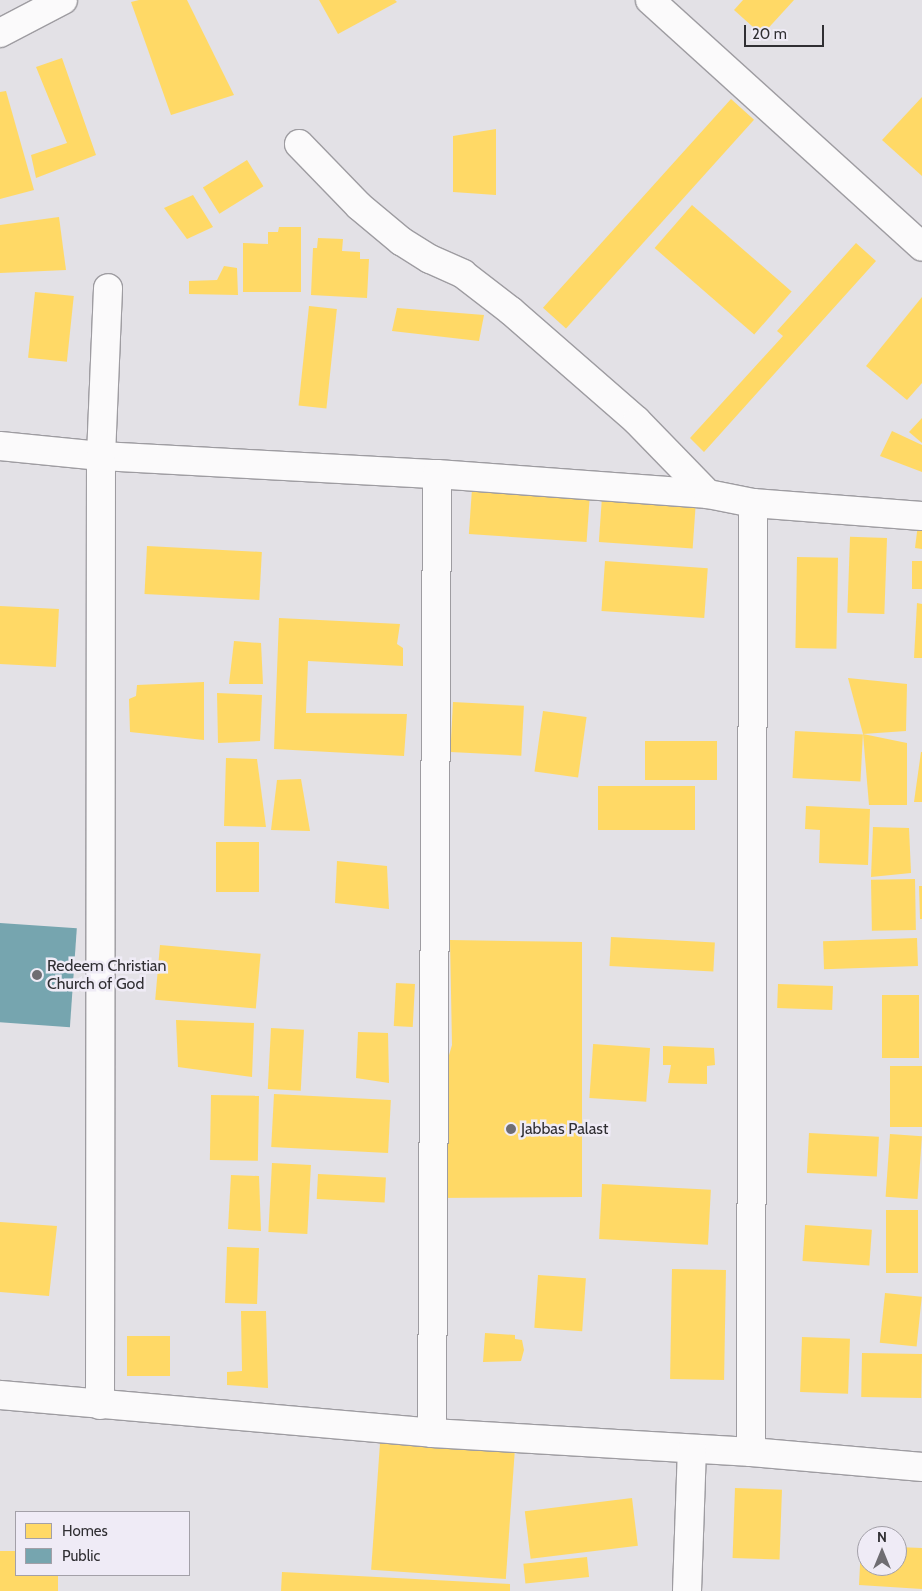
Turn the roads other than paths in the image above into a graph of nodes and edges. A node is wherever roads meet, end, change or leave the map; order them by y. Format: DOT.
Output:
graph roads {
  1 [pos="63,0"];
  2 [pos="650,0"];
  3 [pos="0,34"];
  4 [pos="299,144"];
  5 [pos="922,247"];
  6 [pos="108,288"];
  7 [pos="0,446"];
  8 [pos="101,456"];
  9 [pos="436,474"];
  10 [pos="708,494"];
  11 [pos="753,503"];
  12 [pos="922,516"];
  13 [pos="0,1395"];
  14 [pos="100,1404"];
  15 [pos="432,1433"];
  16 [pos="692,1450"];
  17 [pos="751,1452"];
  18 [pos="922,1467"];
  19 [pos="687,1591"];
  1 -- 3 [label="street"];
  2 -- 5 [label="street"];
  4 -- 10 [label="street"];
  6 -- 8 [label="street"];
  7 -- 8 [label="street"];
  8 -- 9 [label="street"];
  8 -- 14 [label="street"];
  9 -- 10 [label="street"];
  9 -- 15 [label="street"];
  10 -- 11 [label="street"];
  11 -- 12 [label="street"];
  11 -- 17 [label="street"];
  13 -- 14 [label="street"];
  14 -- 15 [label="street"];
  15 -- 16 [label="street"];
  16 -- 17 [label="street"];
  16 -- 19 [label="street"];
  17 -- 18 [label="street"];
}
